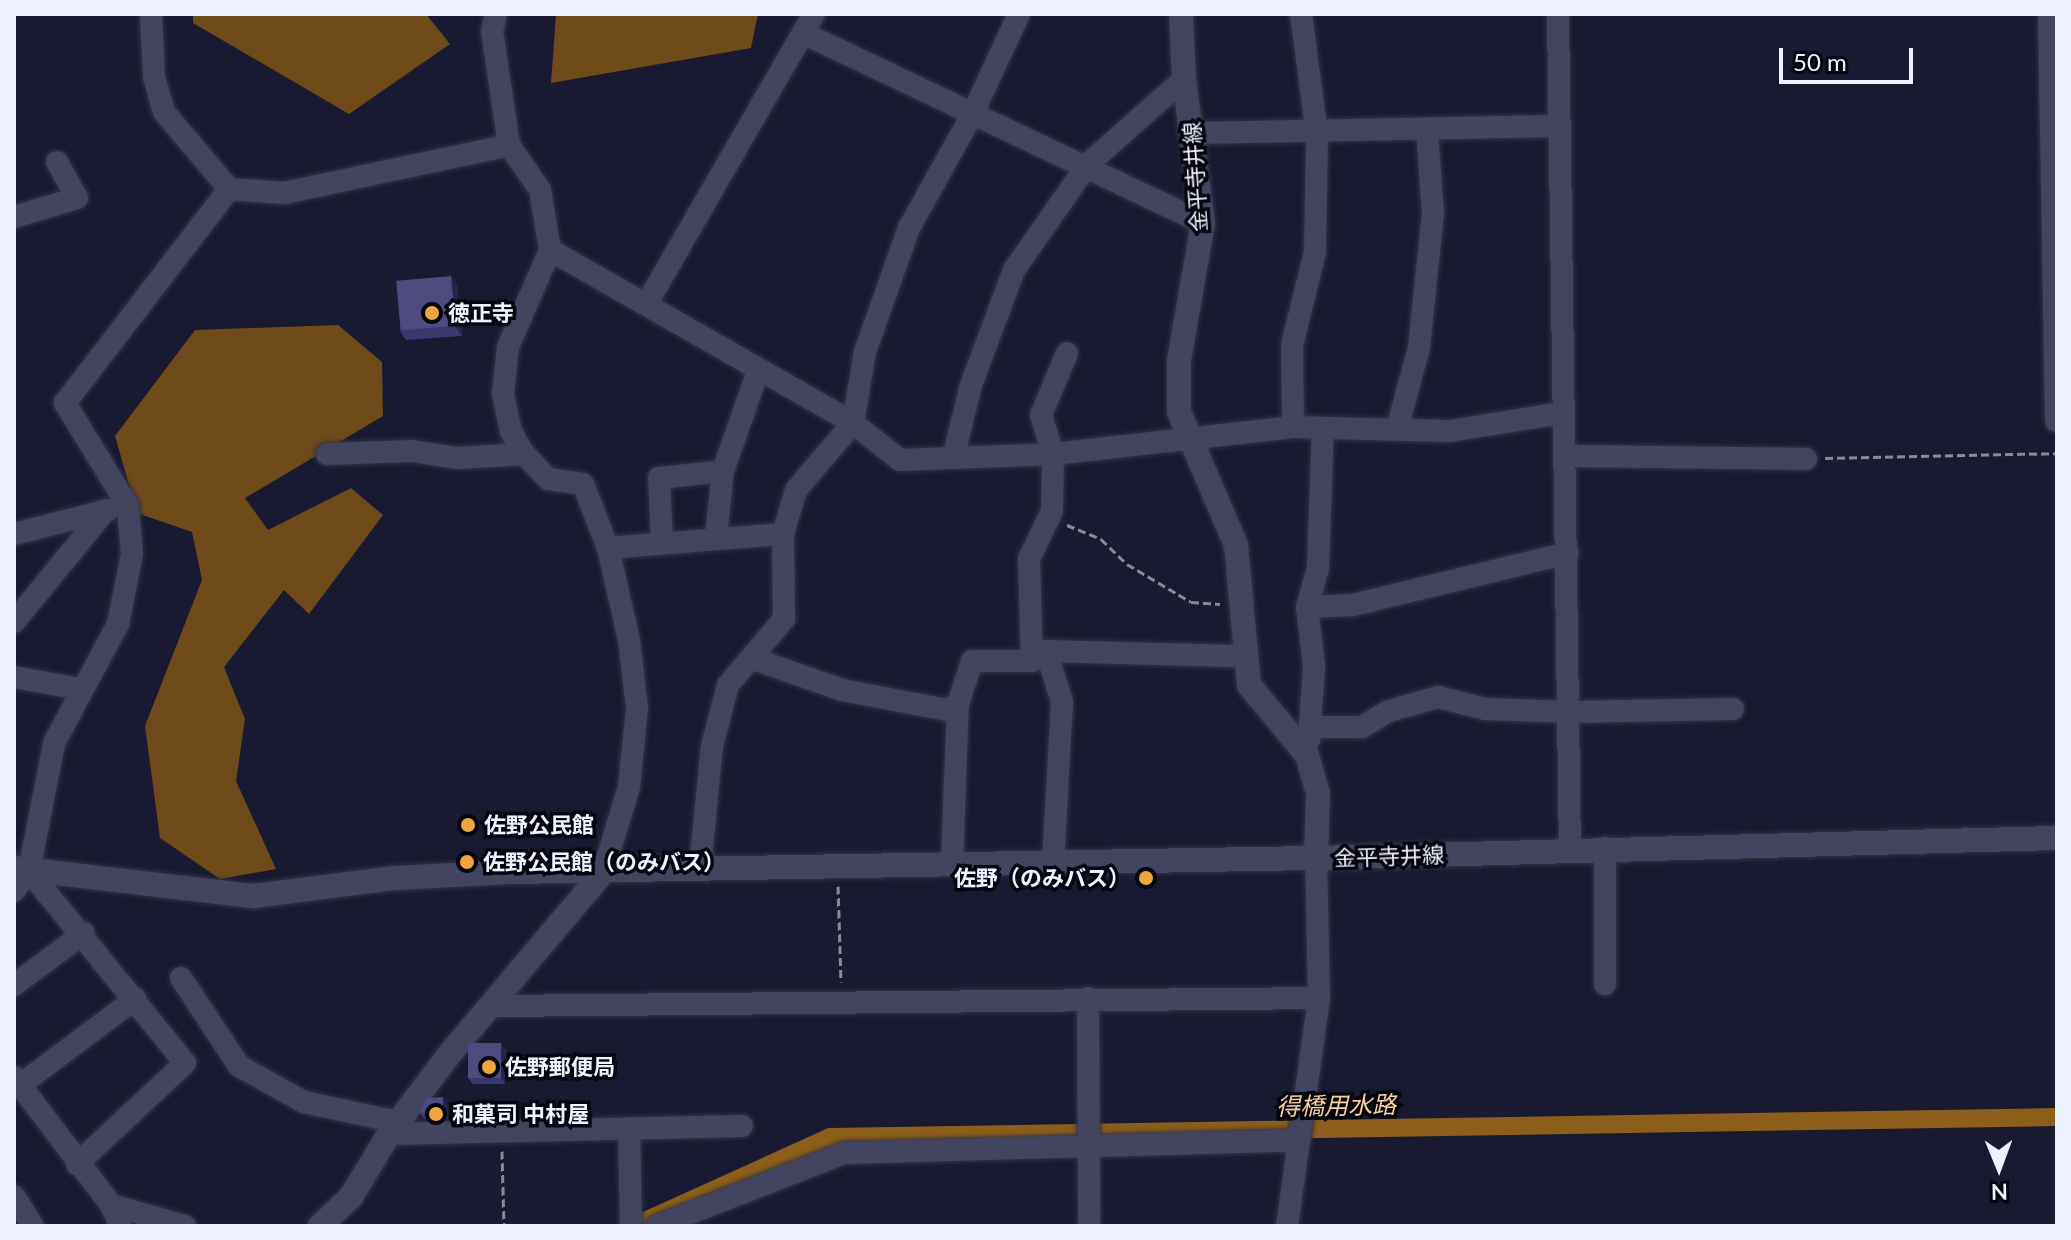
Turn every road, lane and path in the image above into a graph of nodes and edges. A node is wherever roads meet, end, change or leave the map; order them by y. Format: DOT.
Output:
graph roads {
  1 [pos="151,14"];
  2 [pos="496,14"];
  3 [pos="1019,14"];
  4 [pos="1181,14"];
  5 [pos="1301,14"];
  6 [pos="1558,14"];
  7 [pos="2050,14"];
  8 [pos="809,24"];
  9 [pos="1184,79"];
  10 [pos="973,113"];
  11 [pos="1559,126"];
  12 [pos="1427,132"];
  13 [pos="1194,133"];
  14 [pos="1317,134"];
  15 [pos="509,145"];
  16 [pos="57,162"];
  17 [pos="1088,164"];
  18 [pos="229,189"];
  19 [pos="14,217"];
  20 [pos="1203,223"];
  21 [pos="550,250"];
  22 [pos="647,303"];
  23 [pos="1067,353"];
  24 [pos="758,371"];
  25 [pos="1563,413"];
  26 [pos="2057,420"];
  27 [pos="853,423"];
  28 [pos="1293,427"];
  29 [pos="1323,428"];
  30 [pos="1397,429"];
  31 [pos="1192,440"];
  32 [pos="2057,453"];
  33 [pos="327,454"];
  34 [pos="524,454"];
  35 [pos="1053,454"];
  36 [pos="1565,456"];
  37 [pos="953,458"];
  38 [pos="1806,459"];
  39 [pos="723,471"];
  40 [pos="128,506"];
  41 [pos="105,511"];
  42 [pos="1048,518"];
  43 [pos="14,534"];
  44 [pos="783,534"];
  45 [pos="716,536"];
  46 [pos="662,541"];
  47 [pos="608,548"];
  48 [pos="1568,553"];
  49 [pos="1239,605"];
  50 [pos="1307,607"];
  51 [pos="14,622"];
  52 [pos="1039,656"];
  53 [pos="1243,656"];
  54 [pos="751,658"];
  55 [pos="14,677"];
  56 [pos="80,689"];
  57 [pos="958,704"];
  58 [pos="1733,709"];
  59 [pos="1571,712"];
  60 [pos="1311,727"];
  61 [pos="1307,755"];
  62 [pos="2057,838"];
  63 [pos="1605,848"];
  64 [pos="1570,850"];
  65 [pos="1316,858"];
  66 [pos="1053,861"];
  67 [pos="952,864"];
  68 [pos="837,866"];
  69 [pos="700,868"];
  70 [pos="22,870"];
  71 [pos="603,872"];
  72 [pos="14,891"];
  73 [pos="84,933"];
  74 [pos="181,978"];
  75 [pos="1605,984"];
  76 [pos="14,985"];
  77 [pos="1088,998"];
  78 [pos="1319,998"];
  79 [pos="135,999"];
  80 [pos="841,1004"];
  81 [pos="493,1006"];
  82 [pos="17,1081"];
  83 [pos="742,1126"];
  84 [pos="393,1128"];
  85 [pos="629,1130"];
  86 [pos="501,1132"];
  87 [pos="1301,1132"];
  88 [pos="1088,1137"];
  89 [pos="77,1164"];
  90 [pos="14,1196"];
  91 [pos="111,1205"];
  92 [pos="631,1220"];
  93 [pos="33,1226"];
  94 [pos="121,1226"];
  95 [pos="185,1226"];
  96 [pos="320,1226"];
  97 [pos="504,1226"];
  98 [pos="657,1226"];
  99 [pos="1089,1226"];
  100 [pos="1287,1226"];
  1 -- 18 [label="street"];
  2 -- 15 [label="street"];
  3 -- 10 [label="street"];
  4 -- 9 [label="street, 金平寺井線"];
  5 -- 14 [label="street"];
  6 -- 11 [label="street"];
  7 -- 26 [label="street"];
  8 -- 10 [label="street"];
  8 -- 22 [label="street"];
  9 -- 13 [label="street, 金平寺井線"];
  9 -- 17 [label="street"];
  10 -- 17 [label="street"];
  10 -- 27 [label="street"];
  11 -- 12 [label="street"];
  11 -- 25 [label="street"];
  12 -- 14 [label="street"];
  12 -- 30 [label="street"];
  13 -- 14 [label="street"];
  13 -- 20 [label="street, 金平寺井線"];
  14 -- 28 [label="street"];
  15 -- 18 [label="street"];
  15 -- 21 [label="street"];
  16 -- 19 [label="street"];
  17 -- 20 [label="street"];
  17 -- 37 [label="street"];
  18 -- 40 [label="street"];
  20 -- 31 [label="street, 金平寺井線"];
  21 -- 22 [label="street"];
  21 -- 34 [label="street"];
  22 -- 24 [label="street"];
  23 -- 35 [label="street"];
  24 -- 27 [label="street"];
  24 -- 39 [label="street"];
  25 -- 30 [label="street"];
  25 -- 36 [label="street"];
  27 -- 37 [label="street"];
  27 -- 44 [label="street"];
  28 -- 29 [label="street"];
  28 -- 31 [label="street"];
  29 -- 30 [label="street"];
  29 -- 50 [label="street"];
  31 -- 35 [label="street"];
  31 -- 49 [label="street, 金平寺井線"];
  32 -- 38 [label="path"];
  33 -- 34 [label="street"];
  34 -- 47 [label="street"];
  35 -- 37 [label="street"];
  35 -- 42 [label="street"];
  36 -- 38 [label="street"];
  36 -- 48 [label="street"];
  39 -- 45 [label="street"];
  39 -- 46 [label="street"];
  40 -- 41 [label="street"];
  40 -- 56 [label="street"];
  41 -- 43 [label="street"];
  41 -- 51 [label="street"];
  42 -- 49 [label="path"];
  42 -- 52 [label="street"];
  44 -- 45 [label="street"];
  44 -- 54 [label="street"];
  45 -- 46 [label="street"];
  46 -- 47 [label="street"];
  47 -- 71 [label="street"];
  48 -- 50 [label="street"];
  48 -- 59 [label="street"];
  49 -- 53 [label="street, 金平寺井線"];
  50 -- 60 [label="street"];
  52 -- 53 [label="street"];
  52 -- 57 [label="street"];
  52 -- 66 [label="street"];
  53 -- 61 [label="street, 金平寺井線"];
  54 -- 57 [label="street"];
  54 -- 69 [label="street"];
  55 -- 56 [label="street"];
  56 -- 70 [label="street"];
  57 -- 67 [label="street"];
  58 -- 59 [label="street"];
  59 -- 60 [label="street"];
  59 -- 64 [label="street"];
  60 -- 61 [label="street"];
  61 -- 65 [label="street, 金平寺井線"];
  62 -- 63 [label="street, 金平寺井線"];
  63 -- 64 [label="street, 金平寺井線"];
  63 -- 75 [label="street"];
  64 -- 65 [label="street, 金平寺井線"];
  65 -- 66 [label="street"];
  65 -- 78 [label="street"];
  66 -- 67 [label="street"];
  67 -- 68 [label="street"];
  68 -- 69 [label="street"];
  68 -- 80 [label="path"];
  69 -- 71 [label="street"];
  70 -- 71 [label="street"];
  70 -- 72 [label="street"];
  70 -- 73 [label="street"];
  71 -- 81 [label="street"];
  73 -- 76 [label="street"];
  73 -- 79 [label="street"];
  74 -- 84 [label="street"];
  77 -- 78 [label="street"];
  77 -- 80 [label="street"];
  77 -- 88 [label="street"];
  78 -- 87 [label="street"];
  79 -- 82 [label="street"];
  79 -- 89 [label="street"];
  80 -- 81 [label="street"];
  81 -- 84 [label="street"];
  82 -- 89 [label="street"];
  83 -- 85 [label="street"];
  84 -- 86 [label="street"];
  84 -- 96 [label="street"];
  85 -- 86 [label="street"];
  85 -- 92 [label="street"];
  86 -- 97 [label="path"];
  87 -- 88 [label="street"];
  87 -- 100 [label="street"];
  88 -- 98 [label="street"];
  88 -- 99 [label="street"];
  89 -- 91 [label="street"];
  90 -- 93 [label="street"];
  91 -- 94 [label="street"];
  91 -- 95 [label="street"];
}
